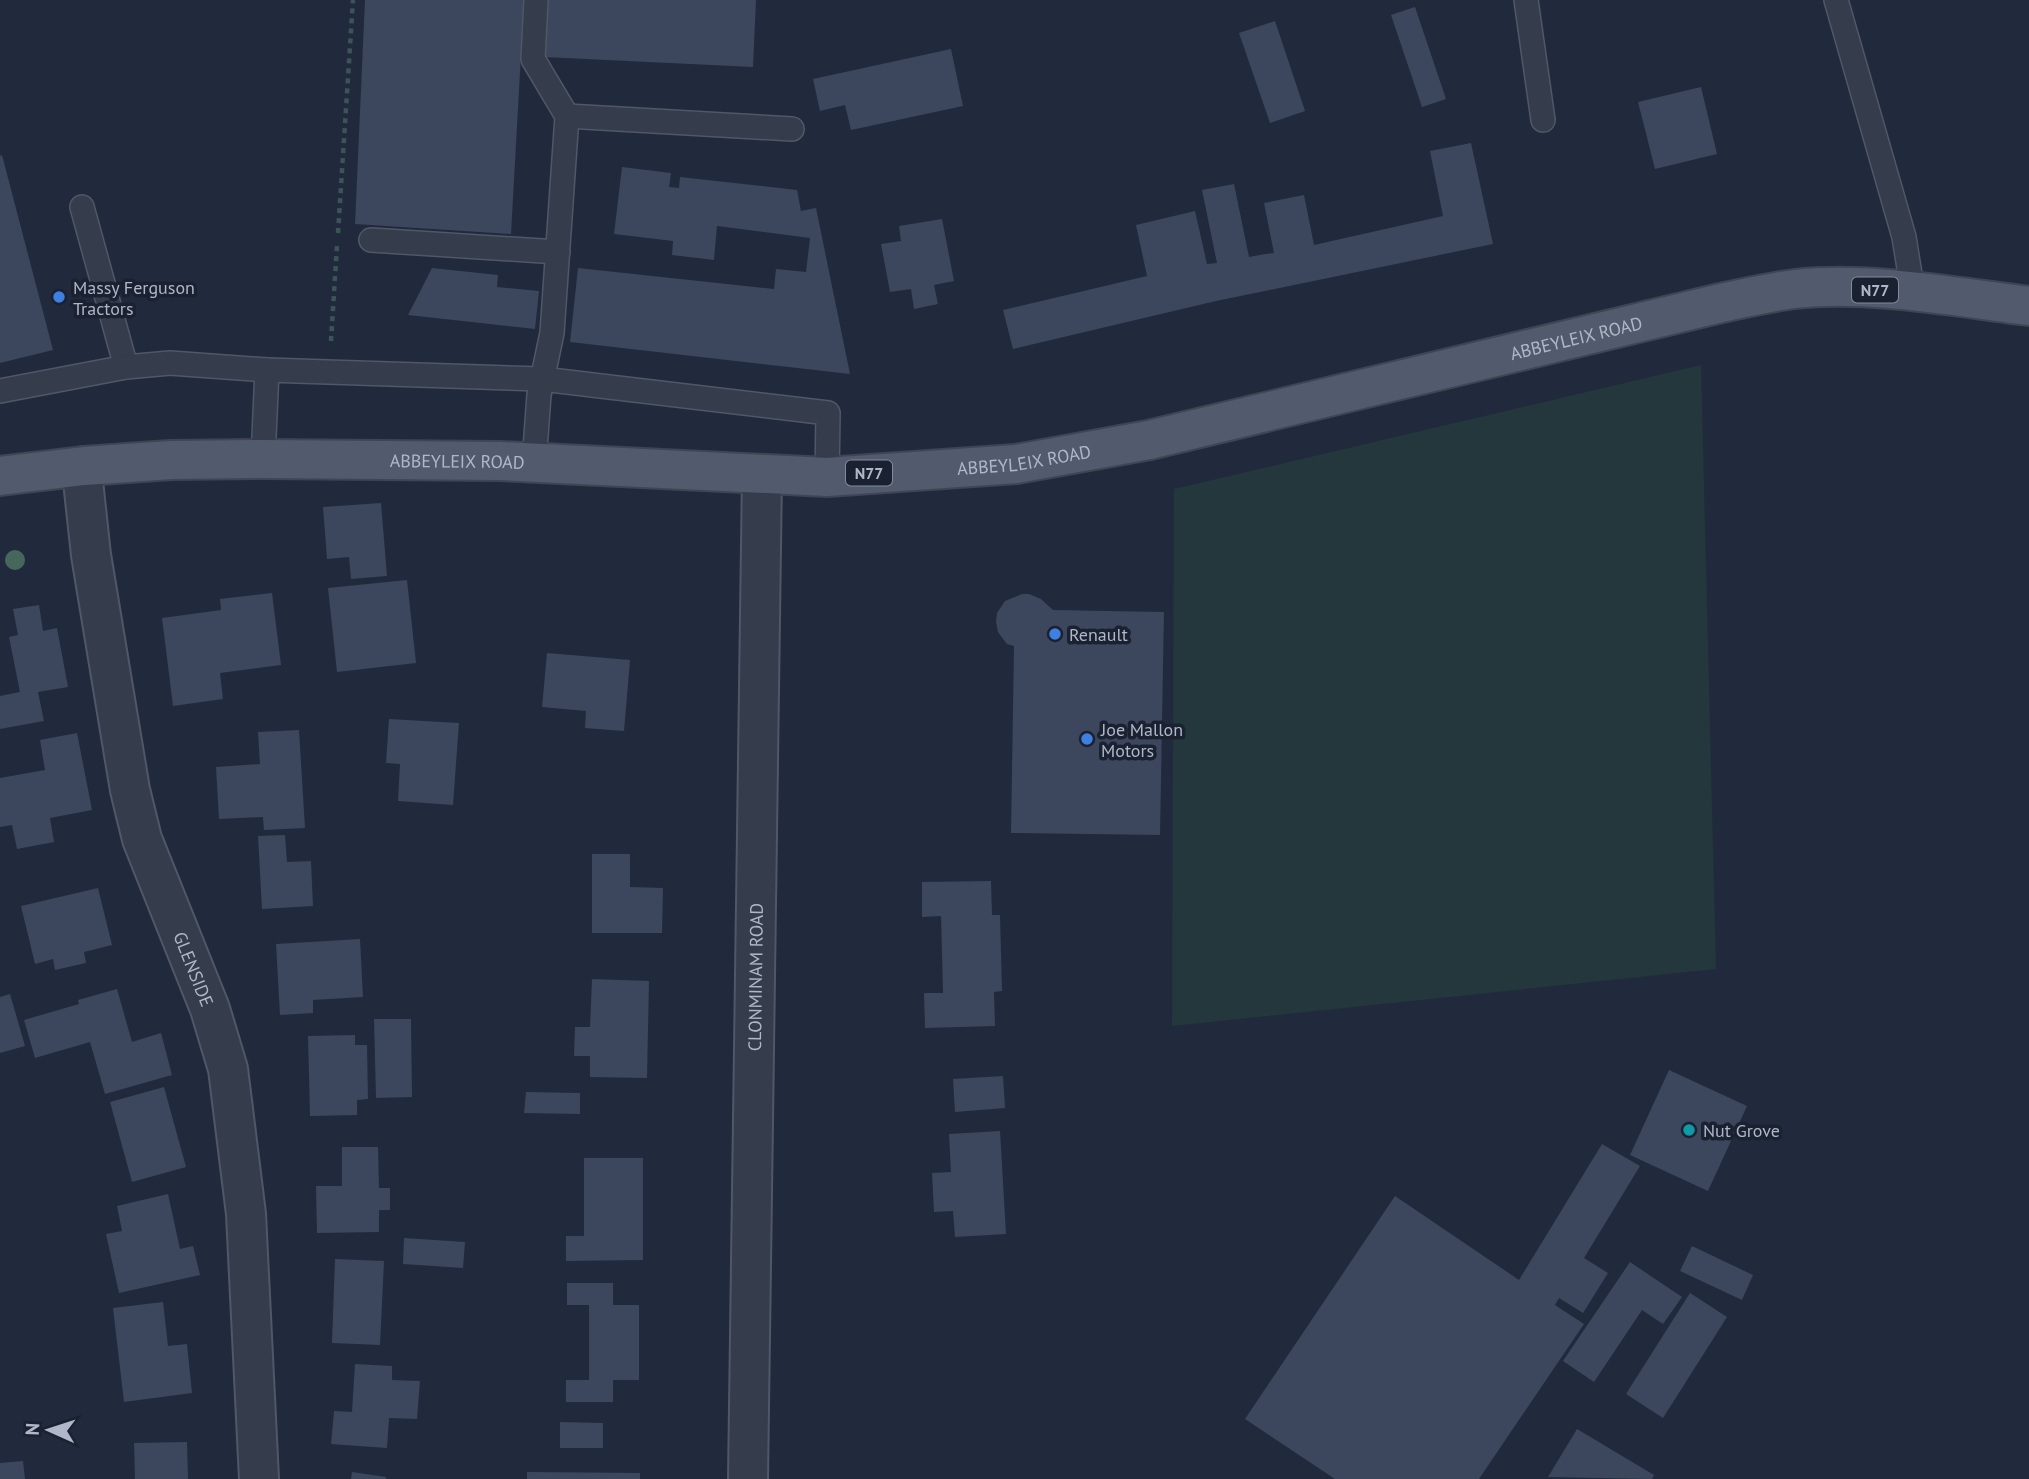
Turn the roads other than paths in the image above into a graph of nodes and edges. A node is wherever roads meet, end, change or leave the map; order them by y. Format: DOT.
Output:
graph roads {
  1 [pos="537,0"];
  2 [pos="1836,0"];
  3 [pos="1532,1"];
  4 [pos="567,116"];
  5 [pos="1543,120"];
  6 [pos="792,129"];
  7 [pos="82,207"];
  8 [pos="371,240"];
  9 [pos="558,252"];
  10 [pos="1913,293"];
  11 [pos="2029,306"];
  12 [pos="126,367"];
  13 [pos="267,370"];
  14 [pos="542,379"];
  15 [pos="0,391"];
  16 [pos="262,459"];
  17 [pos="534,463"];
  18 [pos="84,466"];
  19 [pos="762,474"];
  20 [pos="0,476"];
  21 [pos="827,477"];
  22 [pos="259,1479"];
  23 [pos="748,1479"];
  1 -- 4 [label="lane"];
  2 -- 10 [label="lane"];
  3 -- 5 [label="lane"];
  4 -- 6 [label="lane"];
  4 -- 9 [label="lane"];
  7 -- 12 [label="lane"];
  8 -- 9 [label="lane"];
  9 -- 14 [label="lane"];
  10 -- 11 [label="main road, ABBEYLEIX ROAD / N77"];
  10 -- 21 [label="main road, ABBEYLEIX ROAD / N77"];
  12 -- 13 [label="lane"];
  12 -- 15 [label="lane"];
  13 -- 14 [label="lane"];
  13 -- 16 [label="lane"];
  14 -- 17 [label="lane"];
  14 -- 21 [label="lane"];
  16 -- 17 [label="main road, ABBEYLEIX ROAD / N77"];
  16 -- 18 [label="main road, ABBEYLEIX ROAD / N77"];
  17 -- 19 [label="main road, ABBEYLEIX ROAD / N77"];
  18 -- 20 [label="main road, ABBEYLEIX ROAD / N77"];
  18 -- 22 [label="street, GLENSIDE"];
  19 -- 21 [label="main road, ABBEYLEIX ROAD / N77"];
  19 -- 23 [label="street, CLONMINAM ROAD"];
}
